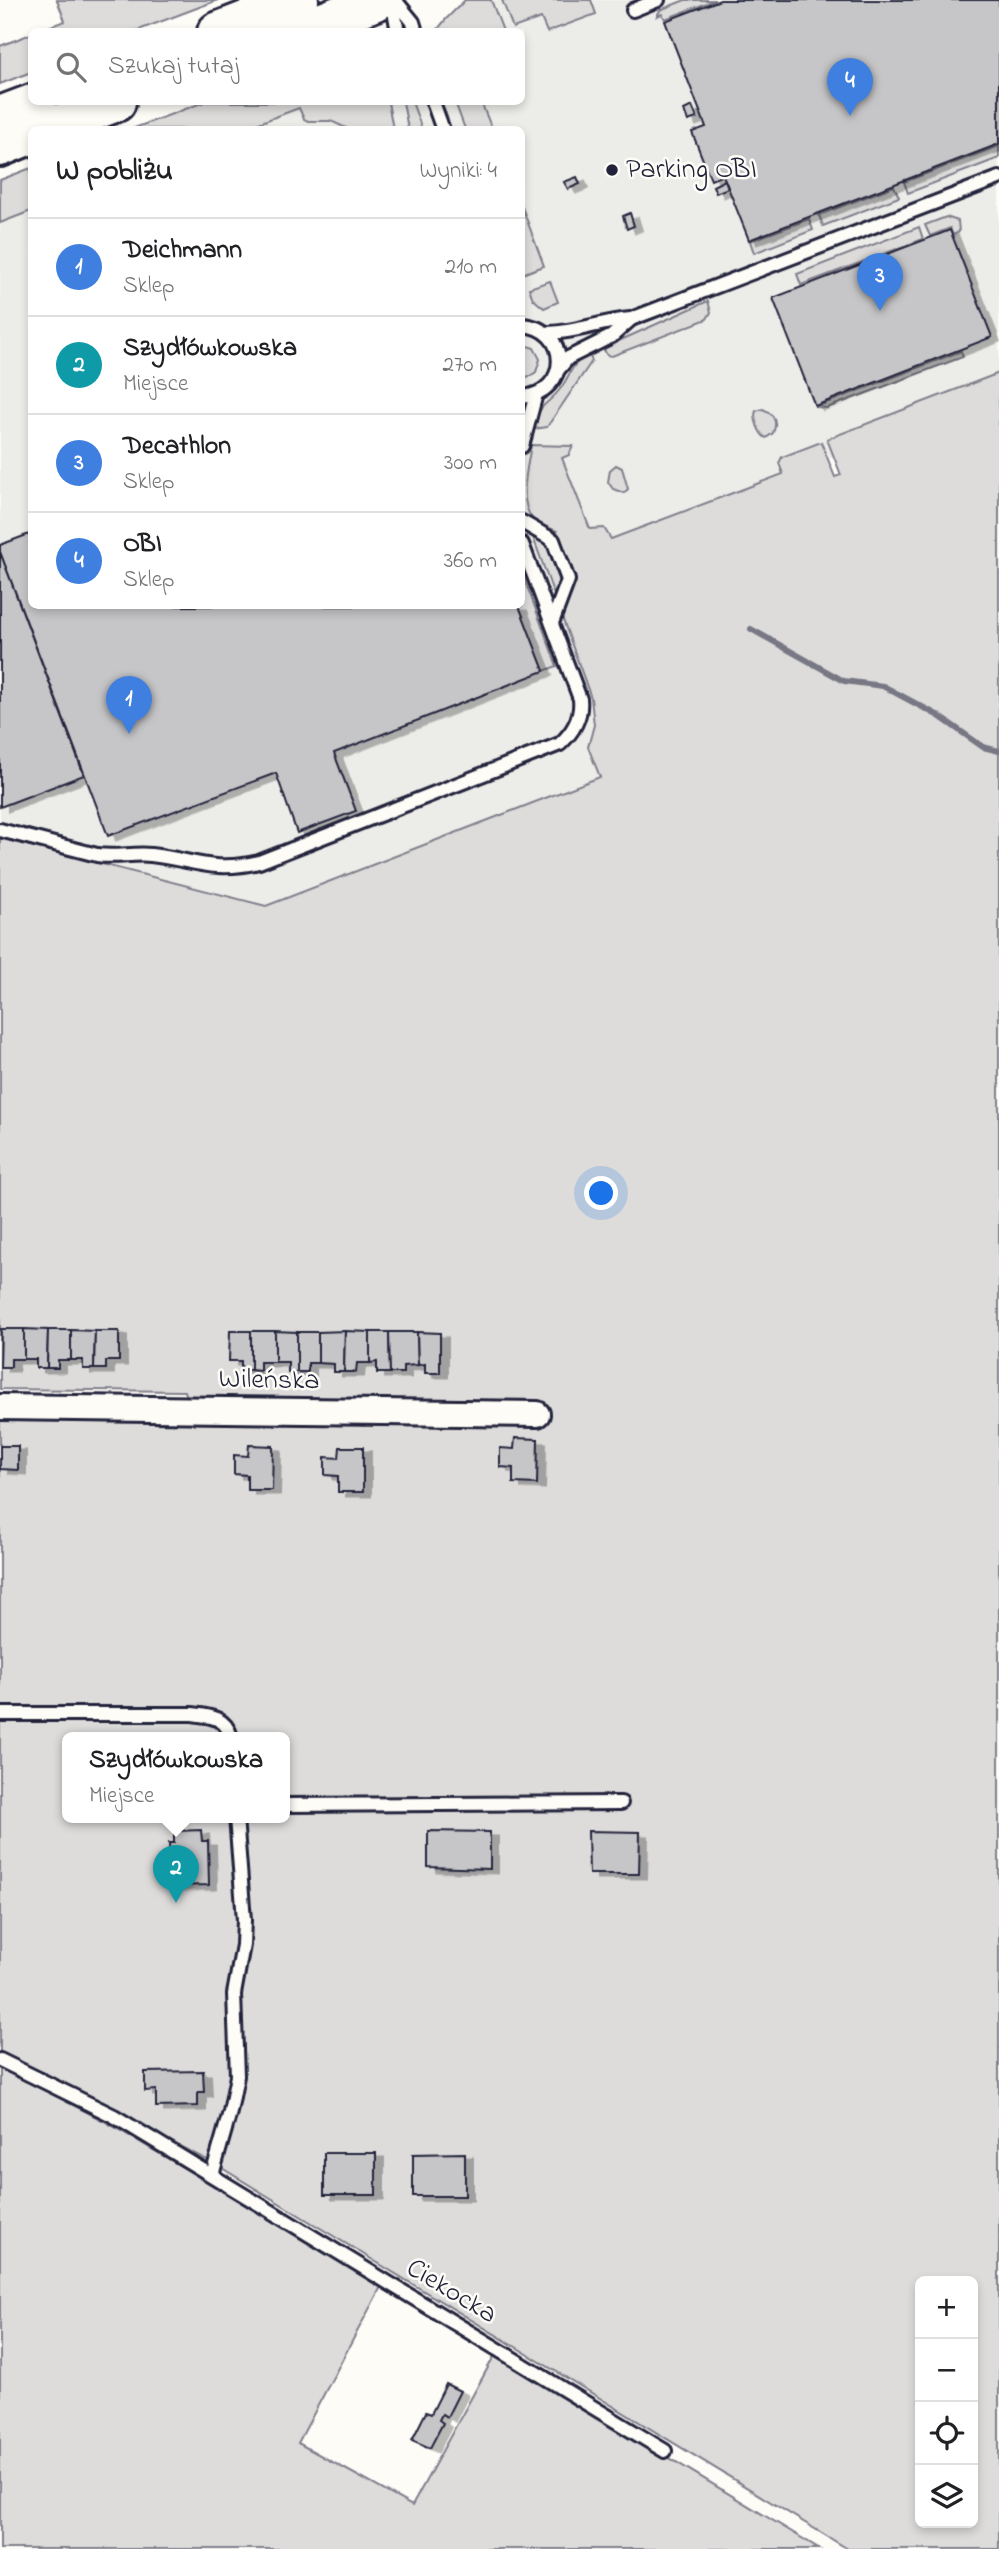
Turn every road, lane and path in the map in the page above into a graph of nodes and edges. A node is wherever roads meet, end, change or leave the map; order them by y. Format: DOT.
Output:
graph roads {
  1 [pos="299,0"];
  2 [pos="378,0"];
  3 [pos="393,0"];
  4 [pos="658,0"];
  5 [pos="632,10"];
  6 [pos="227,28"];
  7 [pos="308,28"];
  8 [pos="397,28"];
  9 [pos="415,28"];
  10 [pos="29,105"];
  11 [pos="108,105"];
  12 [pos="434,105"];
  13 [pos="0,116"];
  14 [pos="54,126"];
  15 [pos="442,126"];
  16 [pos="28,136"];
  17 [pos="0,146"];
  18 [pos="999,178"];
  19 [pos="631,319"];
  20 [pos="526,325"];
  21 [pos="546,333"];
  22 [pos="557,372"];
  23 [pos="536,394"];
  24 [pos="525,396"];
  25 [pos="525,435"];
  26 [pos="525,524"];
  27 [pos="525,552"];
  28 [pos="552,624"];
  29 [pos="0,830"];
  30 [pos="0,1407"];
  31 [pos="537,1414"];
  32 [pos="0,1714"];
  33 [pos="229,1732"];
  34 [pos="621,1803"];
  35 [pos="290,1805"];
  36 [pos="236,1823"];
  37 [pos="0,2060"];
  38 [pos="212,2175"];
  39 [pos="665,2451"];
  1 -- 6 [label="main road"];
  2 -- 7 [label="main road"];
  3 -- 8 [label="lane"];
  3 -- 9 [label="lane"];
  4 -- 5 [label="lane"];
  10 -- 13 [label="main road"];
  11 -- 14 [label="main road"];
  12 -- 15 [label="lane"];
  16 -- 17 [label="main road"];
  18 -- 19 [label="lane"];
  19 -- 21 [label="lane"];
  19 -- 22 [label="lane"];
  20 -- 21 [label="lane"];
  21 -- 22 [label="lane"];
  22 -- 23 [label="lane"];
  23 -- 24 [label="lane"];
  23 -- 25 [label="lane"];
  26 -- 28 [label="lane"];
  27 -- 28 [label="lane"];
  28 -- 29 [label="lane"];
  30 -- 31 [label="street, Wileńska"];
  32 -- 33 [label="lane"];
  34 -- 35 [label="lane"];
  36 -- 38 [label="lane"];
  37 -- 38 [label="lane, Ciekocka"];
  38 -- 39 [label="lane, Ciekocka"];
}
